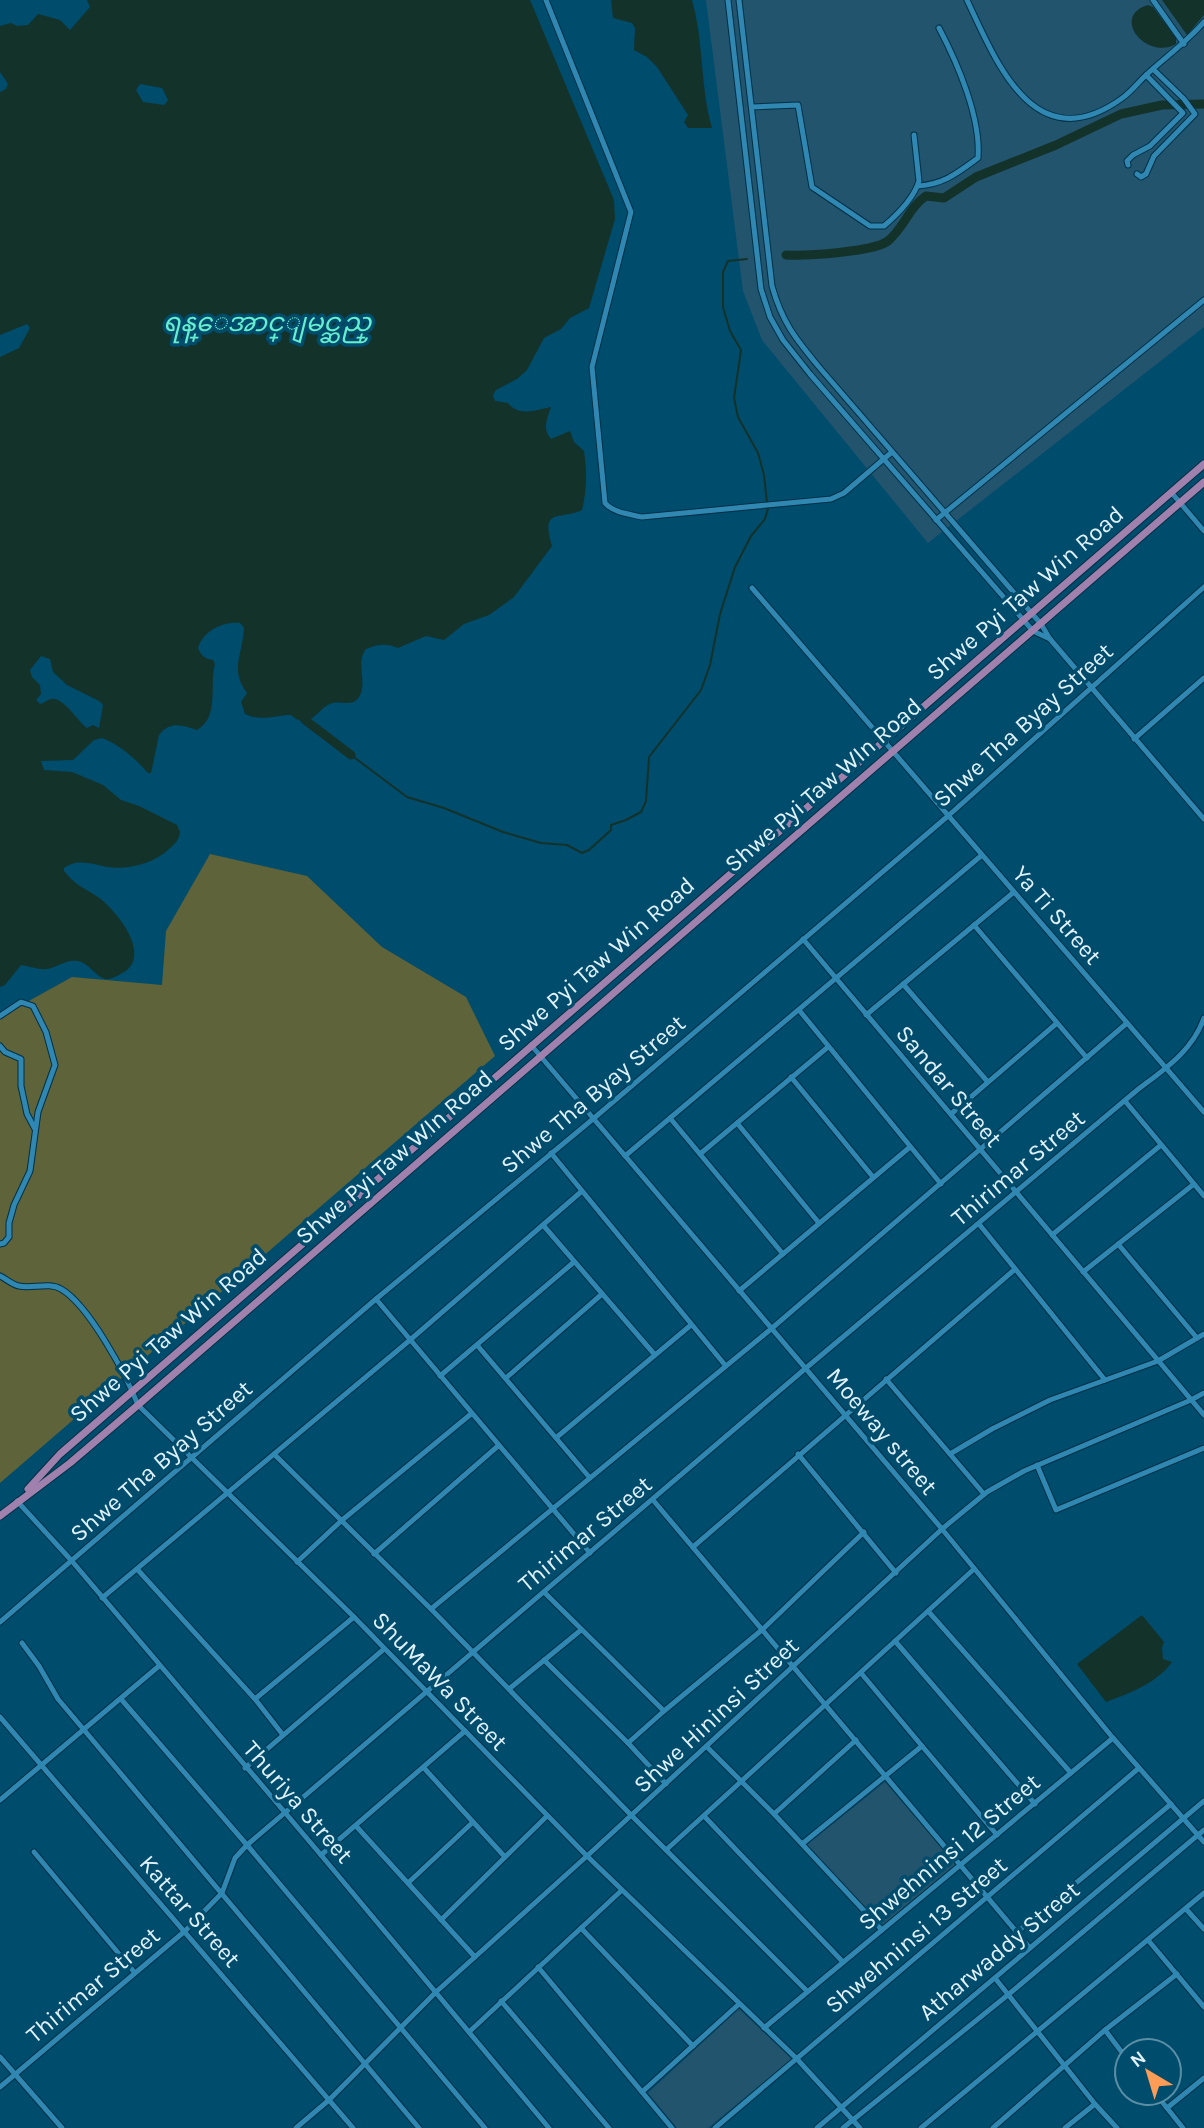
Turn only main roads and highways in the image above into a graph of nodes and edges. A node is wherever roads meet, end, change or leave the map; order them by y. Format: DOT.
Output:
graph roads {
  1 [pos="1204,464"];
  2 [pos="1204,482"];
  3 [pos="18,1500"];
  4 [pos="0,1516"];
  1 -- 3 [label="main road, Shwe Pyi Taw Win Road"];
  2 -- 3 [label="main road, Shwe Pyi Taw WIn Road"];
  3 -- 4 [label="main road"];
}
